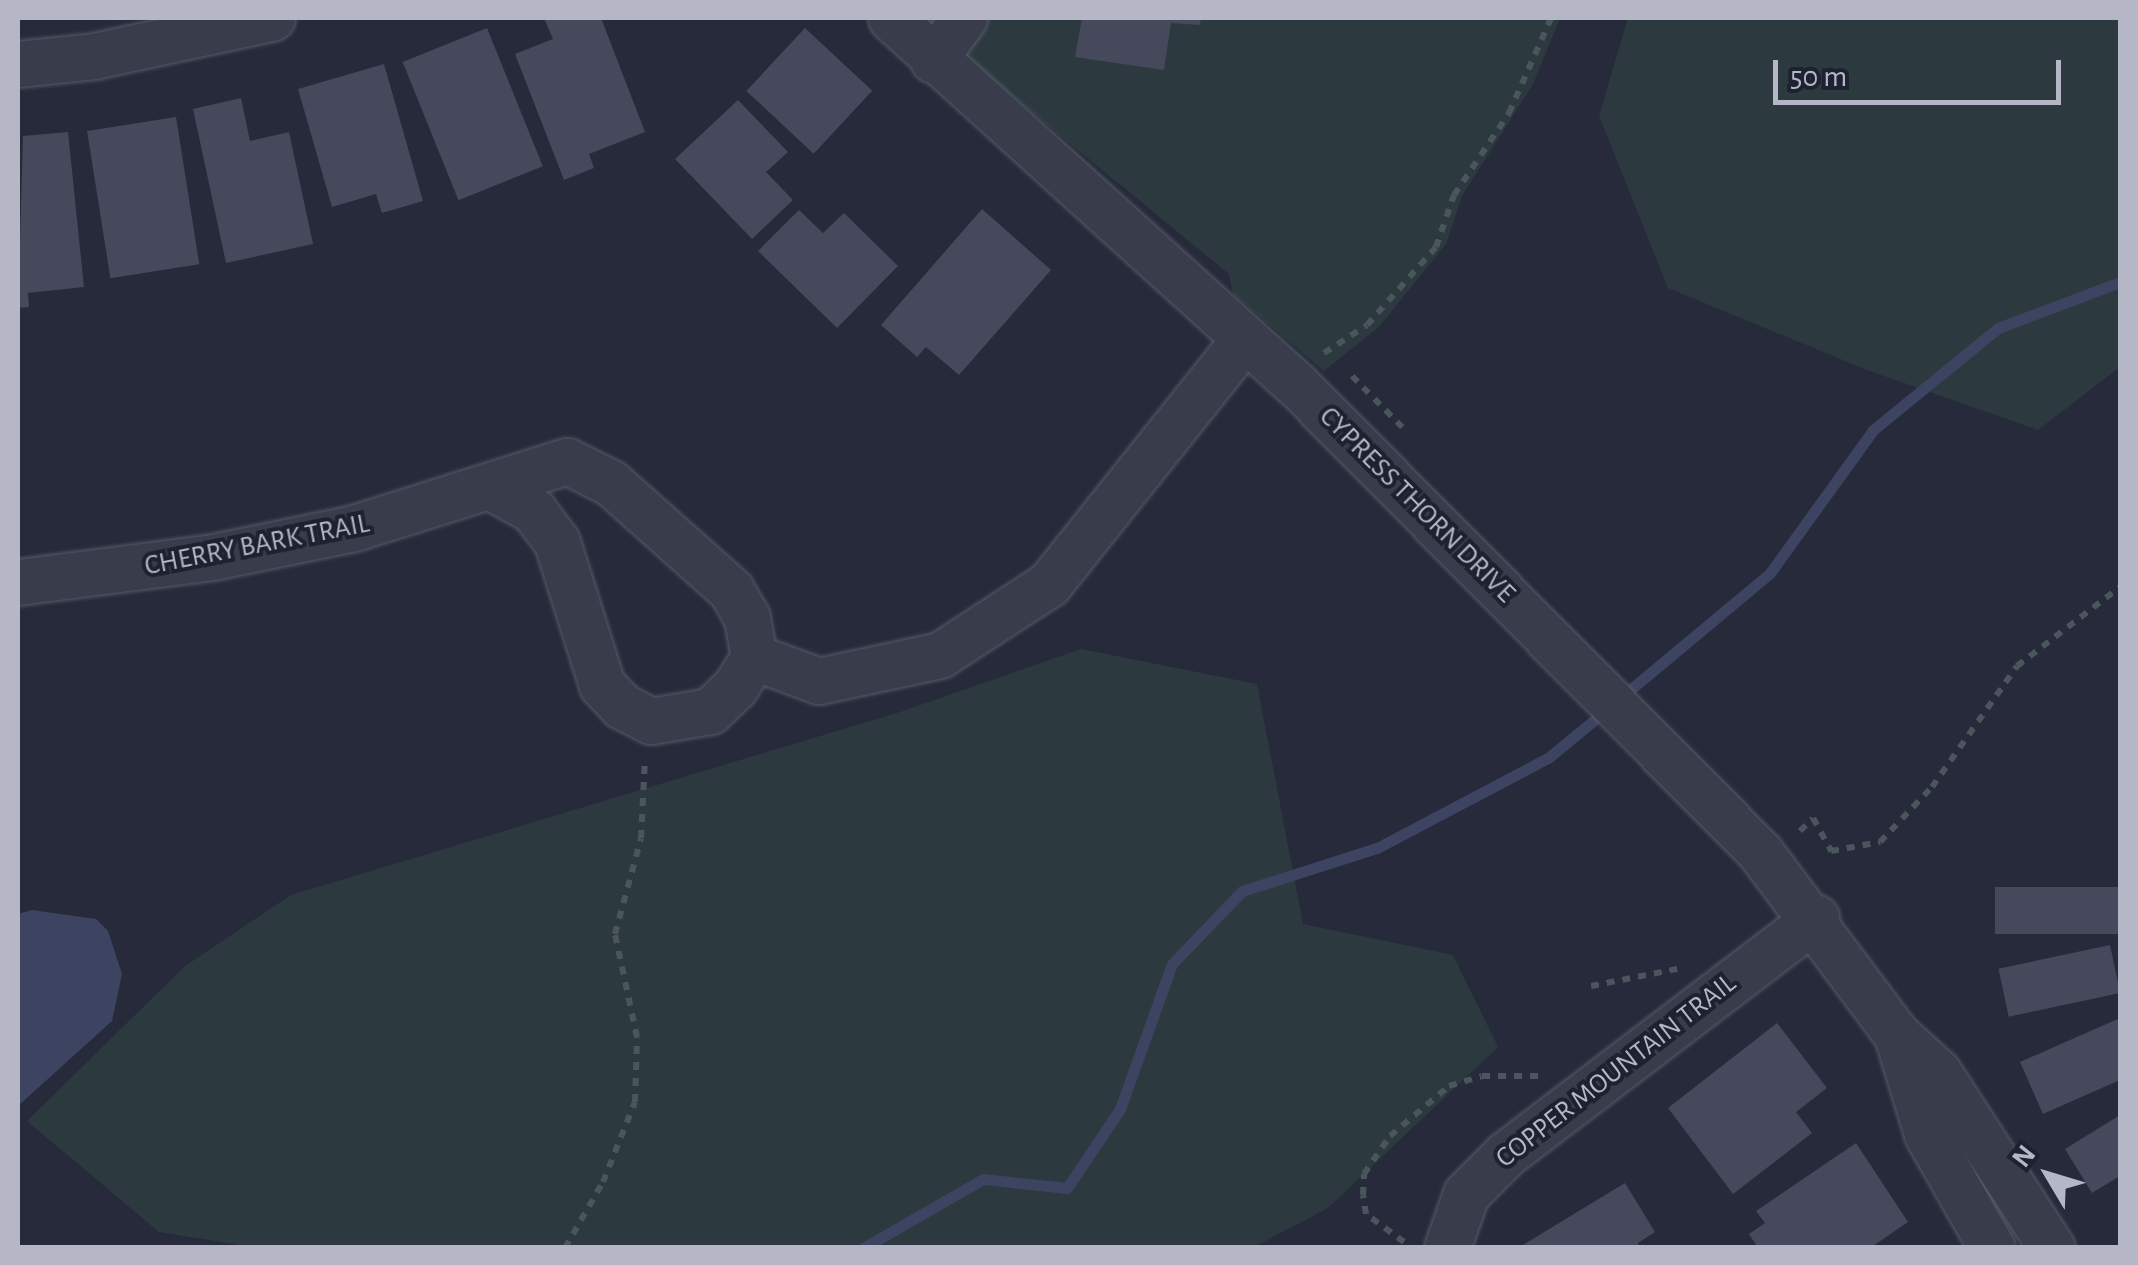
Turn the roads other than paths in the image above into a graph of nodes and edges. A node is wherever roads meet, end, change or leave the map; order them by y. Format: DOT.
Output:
graph roads {
  1 [pos="272,18"];
  2 [pos="891,18"];
  3 [pos="964,18"];
  4 [pos="933,60"];
  5 [pos="18,64"];
  6 [pos="1244,340"];
  7 [pos="493,488"];
  8 [pos="18,582"];
  9 [pos="754,657"];
  10 [pos="1816,918"];
  11 [pos="1897,1035"];
  12 [pos="1425,1244"];
  13 [pos="1992,1248"];
  14 [pos="2052,1248"];
  1 -- 5 [label="street"];
  2 -- 4 [label="street, CYPRESS THORN DRIVE"];
  3 -- 4 [label="street"];
  4 -- 6 [label="street, CYPRESS THORN DRIVE"];
  6 -- 9 [label="street"];
  6 -- 10 [label="street, CYPRESS THORN DRIVE"];
  7 -- 8 [label="street, CHERRY BARK TRAIL"];
  7 -- 9 [label="street, CHERRY BARK TRAIL"];
  7 -- 9 [label="street"];
  10 -- 11 [label="street, CYPRESS THORN DRIVE"];
  10 -- 12 [label="street, COPPER MOUNTAIN TRAIL"];
  11 -- 13 [label="street, CYPRESS THORN DRIVE"];
  11 -- 14 [label="street, CYPRESS THORN DRIVE"];
}
